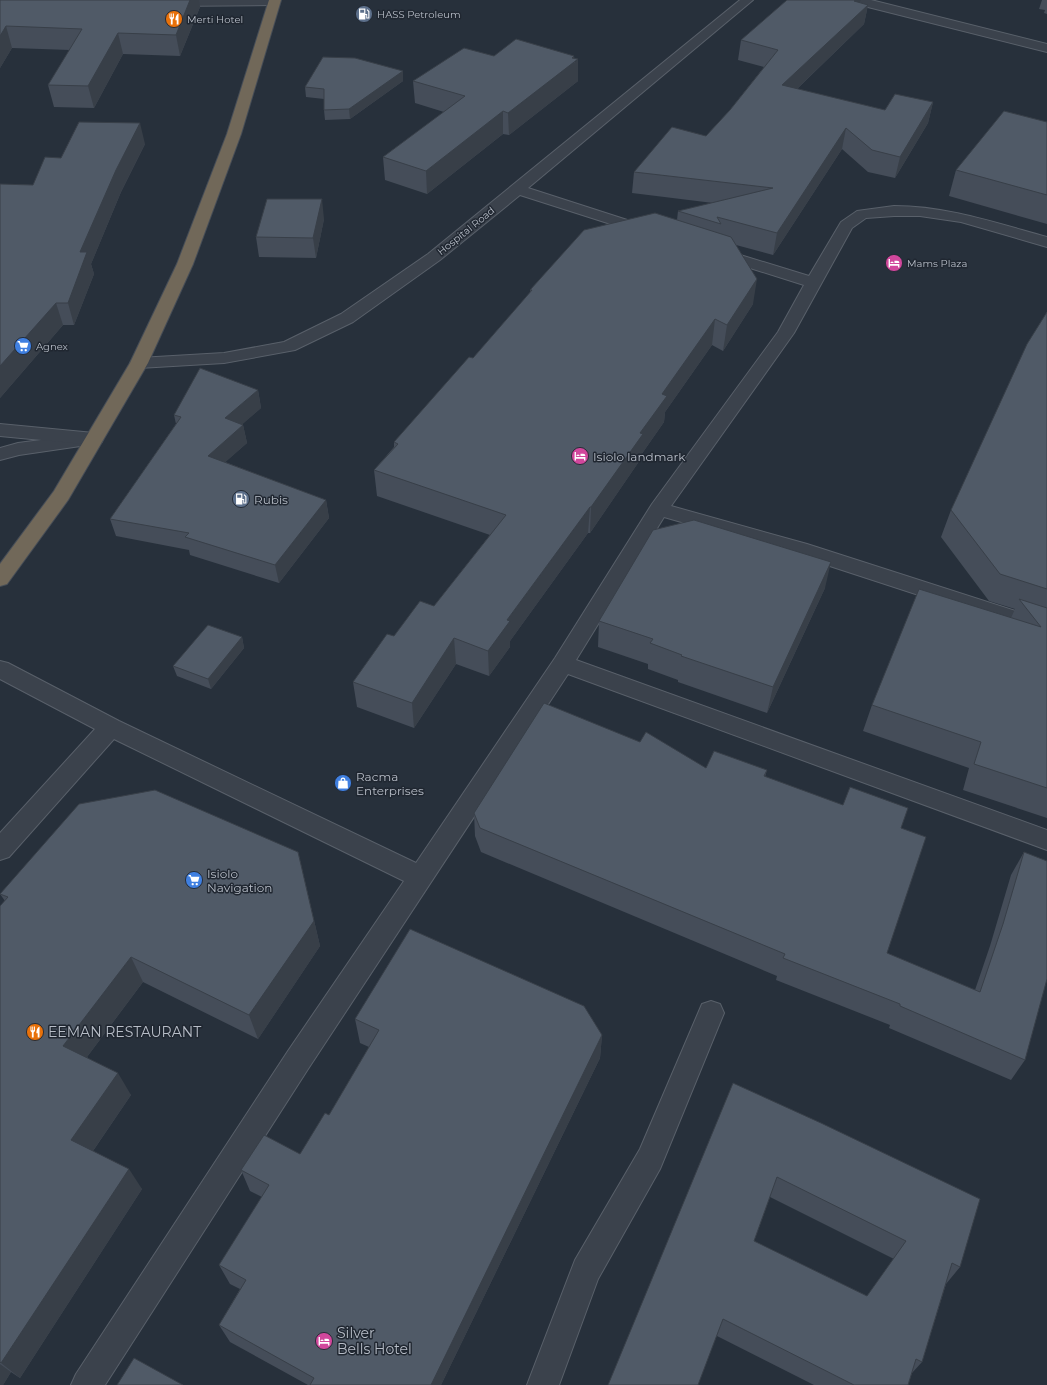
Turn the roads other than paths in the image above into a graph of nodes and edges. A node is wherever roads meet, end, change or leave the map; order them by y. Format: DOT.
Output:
graph roads {
  1 [pos="274,0"];
  2 [pos="747,0"];
  3 [pos="856,0"];
  4 [pos="157,2"];
  5 [pos="1047,48"];
  6 [pos="517,189"];
  7 [pos="662,235"];
  8 [pos="1047,242"];
  9 [pos="707,250"];
  10 [pos="814,283"];
  11 [pos="139,363"];
  12 [pos="0,430"];
  13 [pos="94,439"];
  14 [pos="0,454"];
  15 [pos="659,508"];
  16 [pos="0,579"];
  17 [pos="1047,629"];
  18 [pos="563,664"];
  19 [pos="0,669"];
  20 [pos="111,727"];
  21 [pos="1047,840"];
  22 [pos="0,850"];
  23 [pos="421,877"];
  24 [pos="711,1013"];
  25 [pos="87,1385"];
  26 [pos="543,1385"];
  1 -- 4 [label="street"];
  1 -- 11 [label="highway"];
  2 -- 6 [label="street, Hospital Road"];
  3 -- 5 [label="street"];
  6 -- 7 [label="street"];
  6 -- 11 [label="street, Hospital Road"];
  8 -- 10 [label="street"];
  9 -- 10 [label="street"];
  10 -- 15 [label="street"];
  11 -- 13 [label="highway"];
  12 -- 13 [label="street"];
  13 -- 14 [label="street"];
  13 -- 16 [label="highway"];
  15 -- 17 [label="street"];
  15 -- 18 [label="street"];
  18 -- 21 [label="street"];
  18 -- 23 [label="street"];
  19 -- 20 [label="street"];
  20 -- 22 [label="street"];
  20 -- 23 [label="street"];
  23 -- 25 [label="street"];
  24 -- 26 [label="street"];
}
